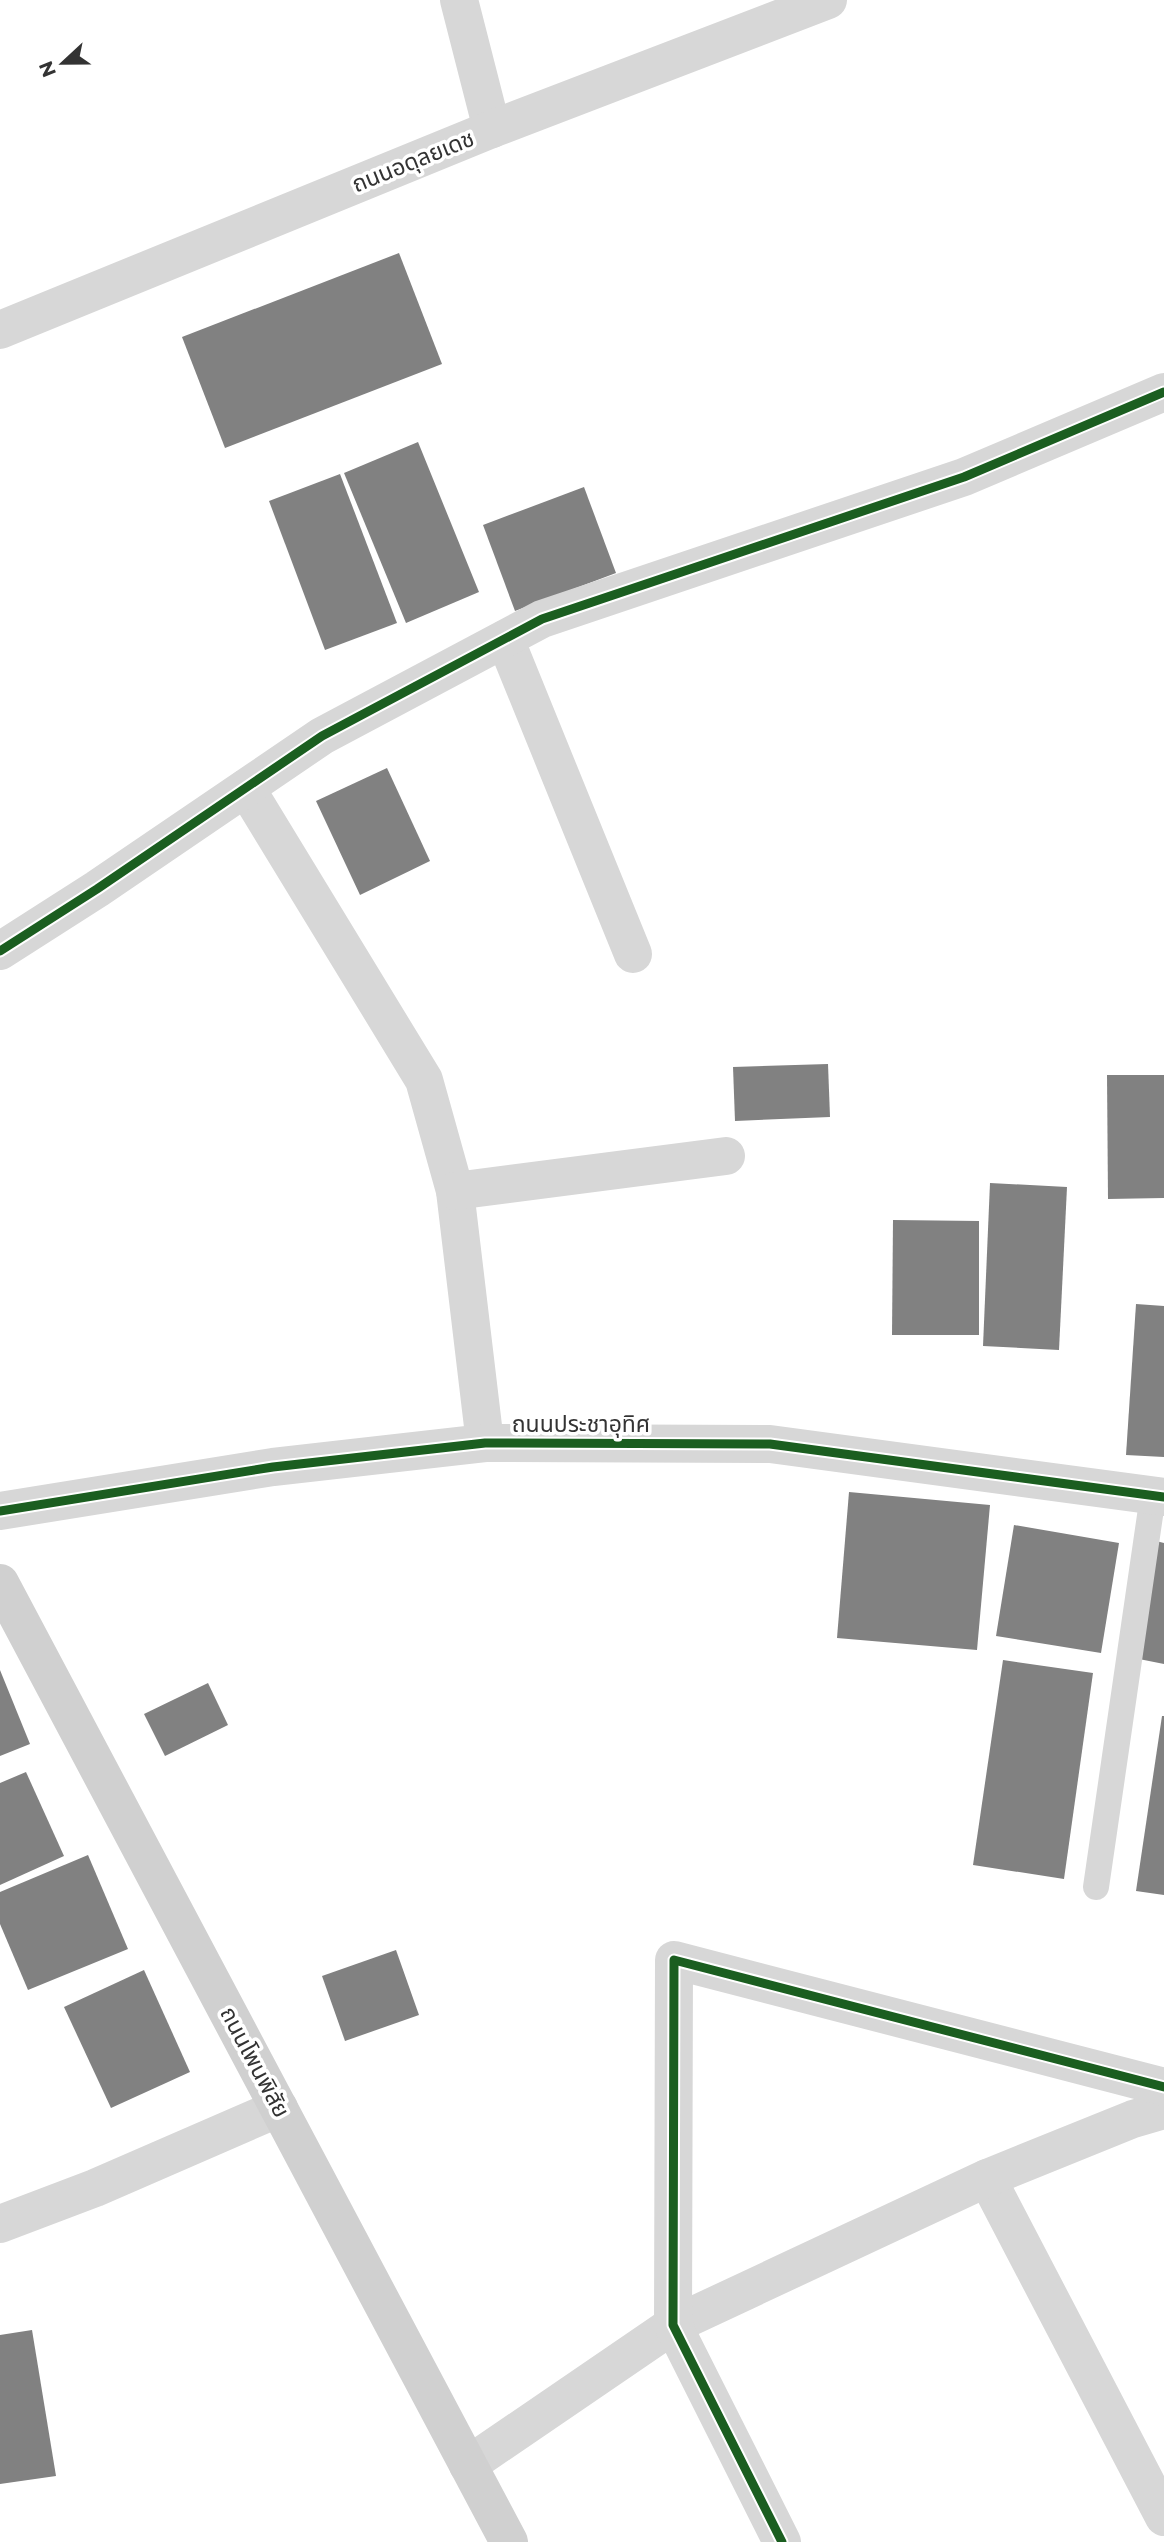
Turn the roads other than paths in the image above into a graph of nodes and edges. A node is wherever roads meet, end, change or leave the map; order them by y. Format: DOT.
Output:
graph roads {
  1 [pos="459,0"];
  2 [pos="828,0"];
  3 [pos="775,10"];
  4 [pos="492,129"];
  5 [pos="0,330"];
  6 [pos="1164,392"];
  7 [pos="505,639"];
  8 [pos="246,788"];
  9 [pos="0,951"];
  10 [pos="633,954"];
  11 [pos="726,1156"];
  12 [pos="456,1191"];
  13 [pos="485,1443"];
  14 [pos="1159,1496"];
  15 [pos="0,1511"];
  16 [pos="0,1583"];
  17 [pos="1096,1887"];
  18 [pos="1164,2087"];
  19 [pos="279,2108"];
  20 [pos="1164,2110"];
  21 [pos="987,2178"];
  22 [pos="0,2224"];
  23 [pos="673,2325"];
  24 [pos="468,2466"];
  25 [pos="1164,2518"];
  26 [pos="509,2542"];
  27 [pos="782,2542"];
  1 -- 4 [label="street"];
  2 -- 3 [label="street, ถนนอดุลยเดช"];
  3 -- 4 [label="street, ถนนอดุลยเดช"];
  4 -- 5 [label="street, ถนนอดุลยเดช"];
  6 -- 7 [label="street"];
  7 -- 8 [label="street"];
  7 -- 10 [label="street"];
  8 -- 9 [label="street"];
  8 -- 12 [label="street"];
  11 -- 12 [label="street"];
  12 -- 13 [label="street"];
  13 -- 14 [label="street, ถนนประชาอุทิศ"];
  13 -- 15 [label="street, ถนนประชาอุทิศ"];
  14 -- 17 [label="lane"];
  16 -- 19 [label="street, ถนนโพนพิสัย"];
  18 -- 23 [label="street"];
  19 -- 22 [label="street"];
  19 -- 24 [label="street, ถนนโพนพิสัย"];
  20 -- 21 [label="street"];
  21 -- 23 [label="street"];
  21 -- 25 [label="street"];
  23 -- 24 [label="street"];
  23 -- 27 [label="street"];
  24 -- 26 [label="street, ถนนโพนพิสัย"];
}
